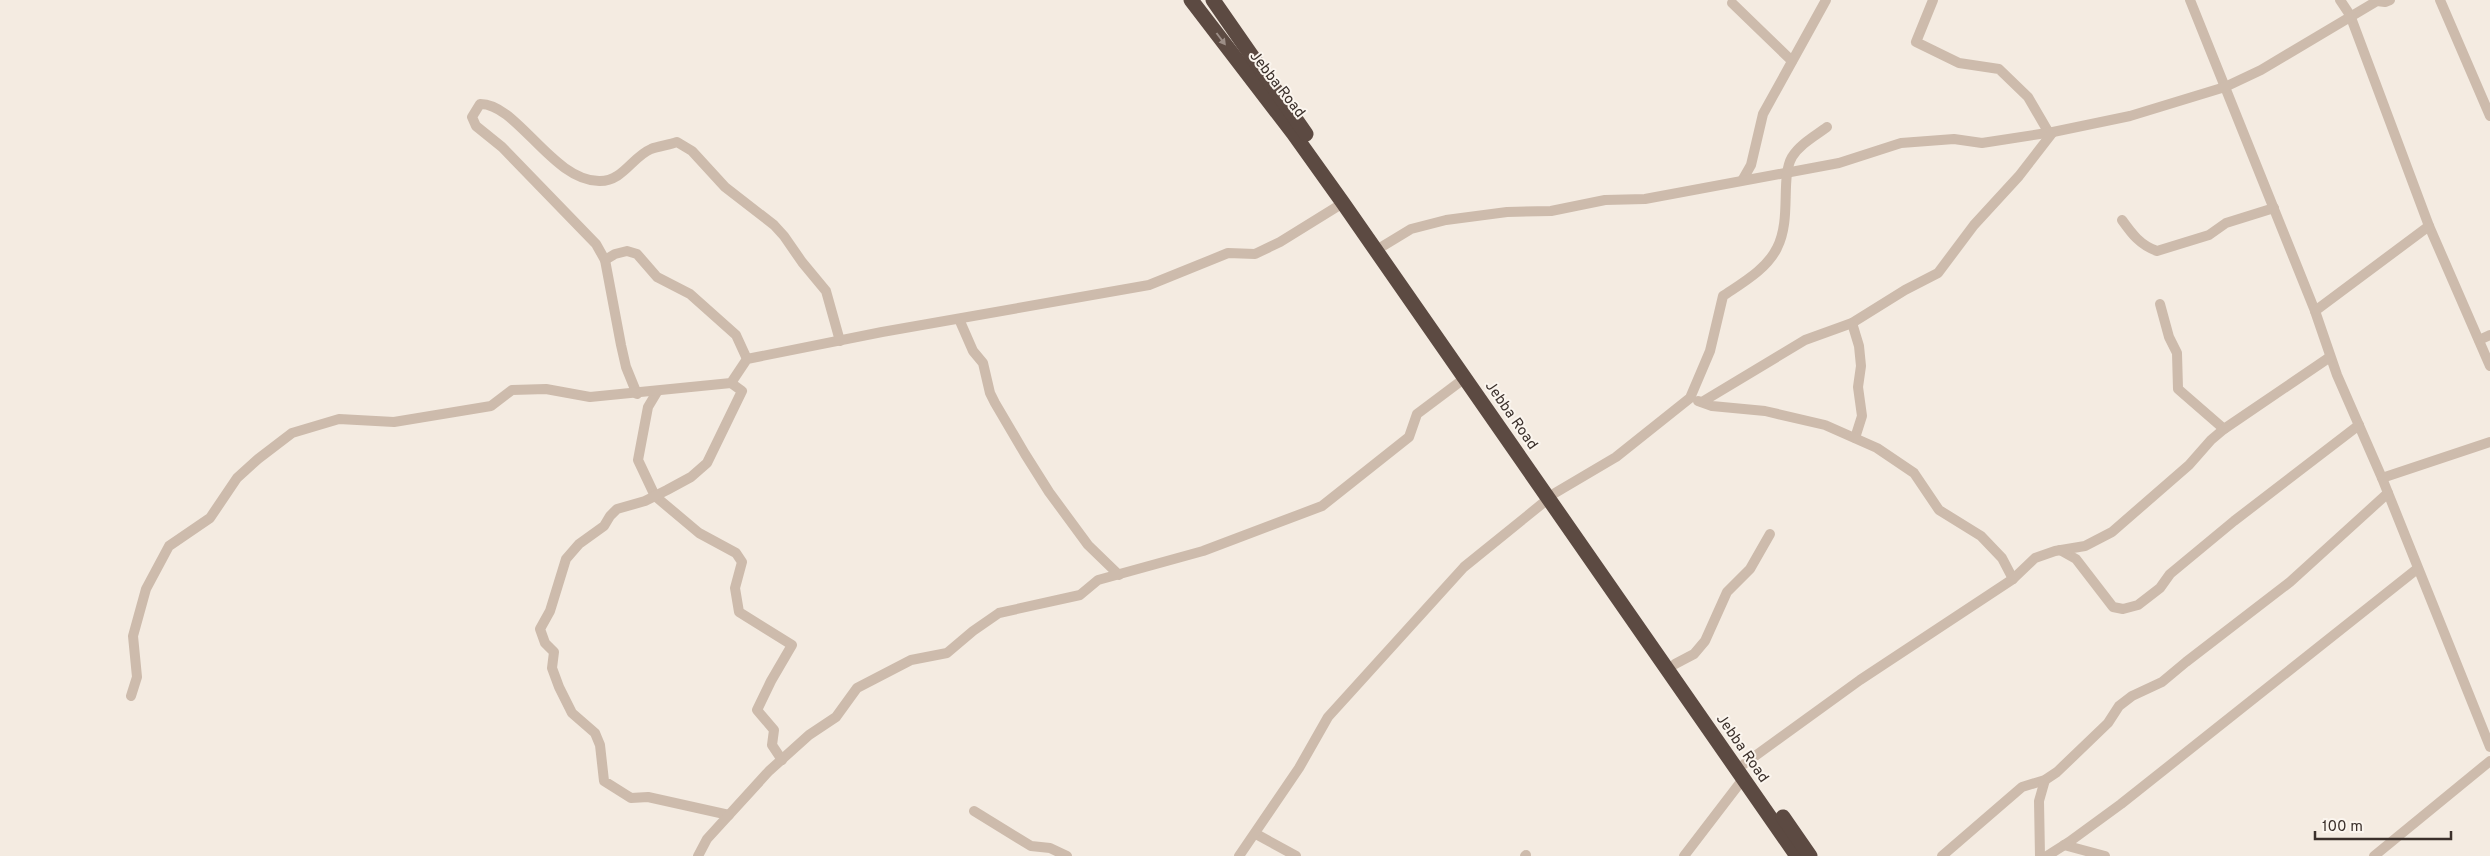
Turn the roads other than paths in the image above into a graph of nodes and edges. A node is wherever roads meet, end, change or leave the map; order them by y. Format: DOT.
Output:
graph roads {
  1 [pos="1191,0"];
  2 [pos="1213,0"];
  3 [pos="1826,0"];
  4 [pos="1933,0"];
  5 [pos="2190,0"];
  6 [pos="2340,0"];
  7 [pos="2390,0"];
  8 [pos="2440,0"];
  9 [pos="1732,3"];
  10 [pos="2350,15"];
  11 [pos="1792,61"];
  12 [pos="2225,88"];
  13 [pos="2487,102"];
  14 [pos="2490,116"];
  15 [pos="1827,127"];
  16 [pos="1297,130"];
  17 [pos="2051,132"];
  18 [pos="1788,171"];
  19 [pos="1743,179"];
  20 [pos="1343,203"];
  21 [pos="2274,208"];
  22 [pos="2122,220"];
  23 [pos="2430,226"];
  24 [pos="1383,246"];
  25 [pos="605,260"];
  26 [pos="2160,304"];
  27 [pos="2315,311"];
  28 [pos="960,319"];
  29 [pos="1852,323"];
  30 [pos="2490,335"];
  31 [pos="2479,340"];
  32 [pos="840,341"];
  33 [pos="2330,357"];
  34 [pos="747,359"];
  35 [pos="2490,366"];
  36 [pos="1465,378"];
  37 [pos="731,383"];
  38 [pos="657,392"];
  39 [pos="637,394"];
  40 [pos="1690,398"];
  41 [pos="1702,402"];
  42 [pos="2359,425"];
  43 [pos="2224,429"];
  44 [pos="1855,438"];
  45 [pos="2490,442"];
  46 [pos="2382,478"];
  47 [pos="2388,494"];
  48 [pos="654,496"];
  49 [pos="1551,496"];
  50 [pos="1770,534"];
  51 [pos="2060,550"];
  52 [pos="2417,570"];
  53 [pos="1118,575"];
  54 [pos="2013,579"];
  55 [pos="1675,664"];
  56 [pos="131,696"];
  57 [pos="2490,748"];
  58 [pos="782,760"];
  59 [pos="2490,761"];
  60 [pos="1744,772"];
  61 [pos="2045,780"];
  62 [pos="974,811"];
  63 [pos="730,815"];
  64 [pos="1256,834"];
  65 [pos="2064,845"];
  66 [pos="698,856"];
  67 [pos="1067,856"];
  68 [pos="1239,856"];
  69 [pos="1296,856"];
  70 [pos="1684,856"];
  71 [pos="1797,856"];
  72 [pos="1810,856"];
  73 [pos="1942,856"];
  74 [pos="2040,856"];
  75 [pos="2047,856"];
  76 [pos="2105,856"];
  77 [pos="2374,856"];
  1 -- 16 [label="highway, Jebba Road, one-way"];
  2 -- 16 [label="highway, Jebba Road"];
  3 -- 11 [label="street"];
  4 -- 17 [label="street"];
  5 -- 12 [label="street"];
  6 -- 10 [label="street"];
  7 -- 10 [label="street"];
  8 -- 13 [label="street"];
  9 -- 11 [label="street"];
  10 -- 12 [label="street"];
  10 -- 23 [label="street"];
  11 -- 19 [label="street"];
  12 -- 17 [label="street"];
  12 -- 21 [label="street"];
  13 -- 14 [label="street"];
  15 -- 18 [label="street"];
  16 -- 20 [label="highway, Jebba Road"];
  16 -- 24 [label="highway, Jebba Road"];
  17 -- 18 [label="street"];
  17 -- 29 [label="street"];
  18 -- 19 [label="street"];
  18 -- 40 [label="street"];
  19 -- 24 [label="street"];
  20 -- 28 [label="street"];
  20 -- 36 [label="highway, Jebba Road"];
  21 -- 22 [label="street"];
  21 -- 27 [label="street"];
  23 -- 27 [label="street"];
  23 -- 31 [label="street"];
  24 -- 49 [label="highway, Jebba Road"];
  25 -- 32 [label="street"];
  25 -- 34 [label="street"];
  25 -- 39 [label="street"];
  26 -- 43 [label="street"];
  27 -- 33 [label="street"];
  28 -- 32 [label="street"];
  28 -- 53 [label="street"];
  29 -- 41 [label="street"];
  29 -- 44 [label="street"];
  30 -- 31 [label="street"];
  31 -- 35 [label="street"];
  32 -- 34 [label="street"];
  33 -- 42 [label="street"];
  33 -- 43 [label="street"];
  34 -- 37 [label="street"];
  36 -- 49 [label="highway, Jebba Road"];
  36 -- 53 [label="street"];
  37 -- 38 [label="street"];
  37 -- 48 [label="street"];
  38 -- 39 [label="street"];
  38 -- 48 [label="street"];
  39 -- 56 [label="street"];
  40 -- 41 [label="street"];
  40 -- 49 [label="street"];
  41 -- 44 [label="street"];
  42 -- 46 [label="street"];
  42 -- 51 [label="street"];
  43 -- 51 [label="street"];
  44 -- 54 [label="street"];
  45 -- 46 [label="street"];
  46 -- 47 [label="street"];
  47 -- 52 [label="street"];
  47 -- 61 [label="street"];
  48 -- 58 [label="street"];
  48 -- 63 [label="street"];
  49 -- 55 [label="highway, Jebba Road"];
  49 -- 60 [label="highway, Jebba Road"];
  49 -- 64 [label="street"];
  50 -- 55 [label="street"];
  51 -- 54 [label="street"];
  52 -- 57 [label="street"];
  52 -- 65 [label="street"];
  53 -- 58 [label="street"];
  54 -- 60 [label="street"];
  55 -- 60 [label="highway, Jebba Road"];
  58 -- 63 [label="street"];
  59 -- 77 [label="street"];
  60 -- 70 [label="street"];
  60 -- 71 [label="highway, Jebba Road"];
  60 -- 72 [label="highway, Jebba Road"];
  61 -- 73 [label="street"];
  61 -- 74 [label="street"];
  62 -- 67 [label="street"];
  63 -- 66 [label="street"];
  64 -- 68 [label="street"];
  64 -- 69 [label="street"];
  65 -- 75 [label="street"];
  65 -- 76 [label="street"];
}
